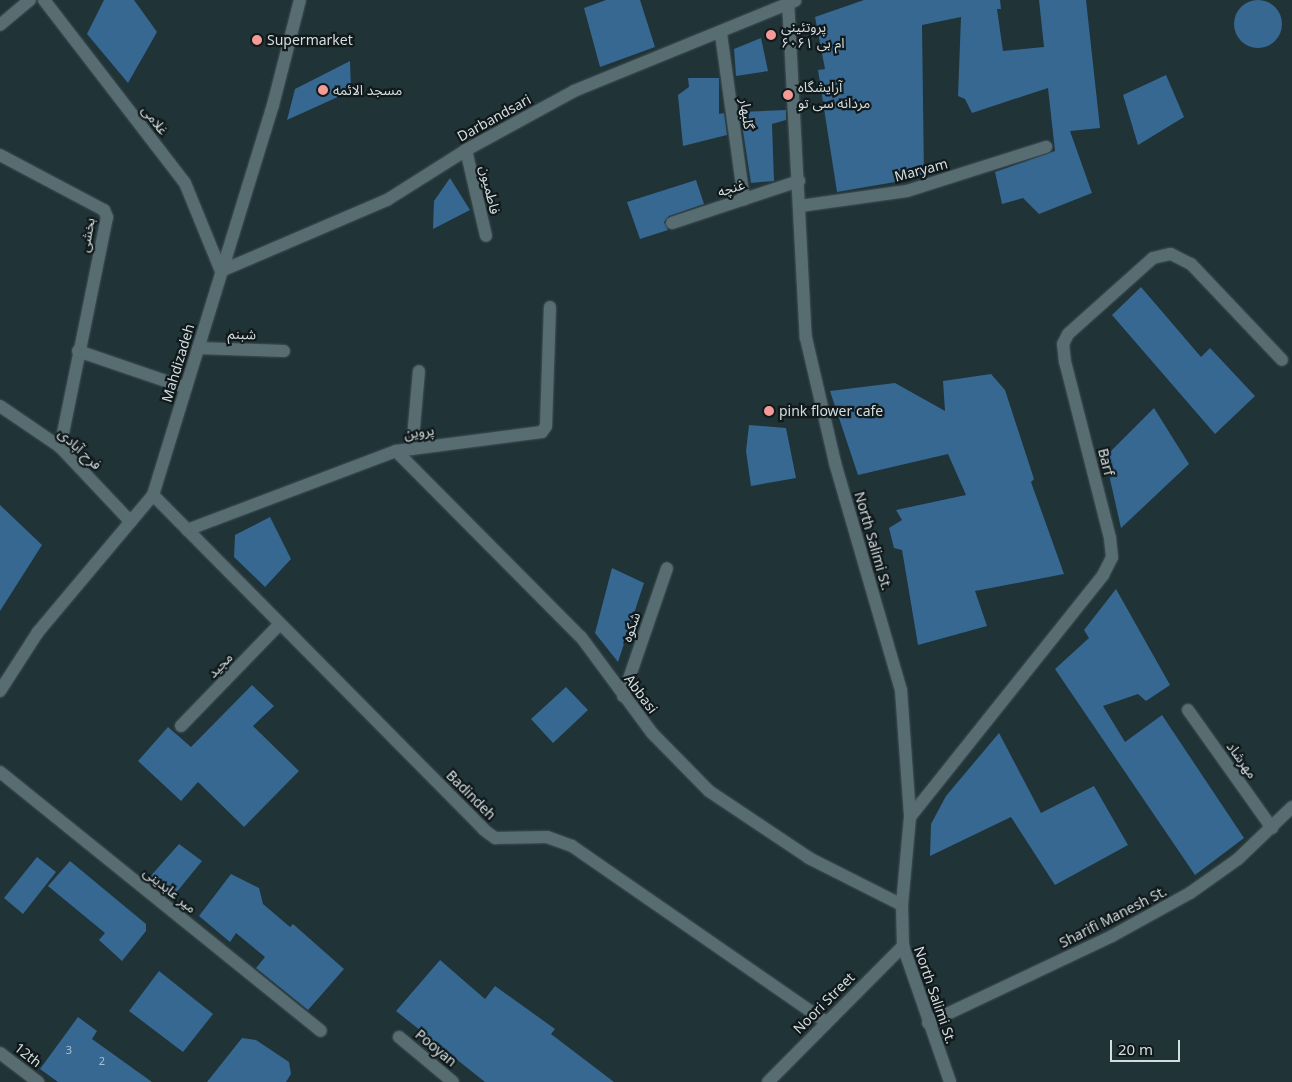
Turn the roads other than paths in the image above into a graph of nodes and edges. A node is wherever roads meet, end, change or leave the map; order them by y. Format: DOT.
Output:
graph roads {
  1 [pos="30,0"];
  2 [pos="44,0"];
  3 [pos="300,0"];
  4 [pos="792,1"];
  5 [pos="0,24"];
  6 [pos="721,34"];
  7 [pos="1046,147"];
  8 [pos="466,150"];
  9 [pos="0,155"];
  10 [pos="799,181"];
  11 [pos="744,199"];
  12 [pos="800,206"];
  13 [pos="672,222"];
  14 [pos="486,236"];
  15 [pos="221,271"];
  16 [pos="550,307"];
  17 [pos="198,348"];
  18 [pos="284,350"];
  19 [pos="78,351"];
  20 [pos="1282,360"];
  21 [pos="418,371"];
  22 [pos="186,388"];
  23 [pos="0,406"];
  24 [pos="60,447"];
  25 [pos="412,449"];
  26 [pos="396,451"];
  27 [pos="153,495"];
  28 [pos="131,522"];
  29 [pos="188,530"];
  30 [pos="667,568"];
  31 [pos="280,624"];
  32 [pos="0,691"];
  33 [pos="623,696"];
  34 [pos="1188,710"];
  35 [pos="181,726"];
  36 [pos="0,772"];
  37 [pos="1292,807"];
  38 [pos="910,818"];
  39 [pos="1272,828"];
  40 [pos="902,905"];
  41 [pos="903,946"];
  42 [pos="826,1022"];
  43 [pos="928,1023"];
  44 [pos="321,1031"];
  45 [pos="399,1037"];
  46 [pos="0,1053"];
  47 [pos="38,1082"];
  48 [pos="452,1082"];
  49 [pos="768,1082"];
  50 [pos="950,1082"];
  1 -- 5 [label="street"];
  2 -- 15 [label="street, غلامی"];
  3 -- 15 [label="street, Mahdizadeh"];
  4 -- 6 [label="street, Darbandsari"];
  4 -- 10 [label="street, North Salimi St."];
  6 -- 8 [label="street, Darbandsari"];
  6 -- 11 [label="street, گلبهار"];
  7 -- 12 [label="street, Maryam"];
  8 -- 14 [label="street, فاطمیون"];
  8 -- 15 [label="street, Darbandsari"];
  9 -- 19 [label="street, بخشی"];
  10 -- 11 [label="street, غنچه"];
  10 -- 12 [label="street, North Salimi St."];
  11 -- 13 [label="street, غنچه"];
  12 -- 38 [label="street, North Salimi St."];
  15 -- 17 [label="street, Mahdizadeh"];
  16 -- 25 [label="street, پروین"];
  17 -- 18 [label="street, شبنم"];
  17 -- 22 [label="street, Mahdizadeh"];
  19 -- 22 [label="street"];
  19 -- 24 [label="street, بخشی"];
  20 -- 38 [label="street, Barf"];
  21 -- 25 [label="street"];
  22 -- 27 [label="street, Mahdizadeh"];
  23 -- 24 [label="street, فرح آبادی"];
  24 -- 28 [label="street, فرح آبادی"];
  25 -- 26 [label="street, پروین"];
  26 -- 29 [label="street, پروین"];
  26 -- 33 [label="street, Abbasi"];
  27 -- 28 [label="street, Mahdizadeh"];
  27 -- 29 [label="street, Badindeh"];
  28 -- 32 [label="street, Mahdizadeh"];
  29 -- 31 [label="street, Badindeh"];
  30 -- 33 [label="street, شکوه"];
  31 -- 35 [label="street, مجید"];
  31 -- 42 [label="street, Badindeh"];
  33 -- 40 [label="street, Abbasi"];
  34 -- 39 [label="street, مهرشاد"];
  36 -- 44 [label="street, میر عابدینی"];
  37 -- 39 [label="street, Sharifi Manesh St."];
  38 -- 40 [label="street, North Salimi St."];
  39 -- 43 [label="street, Sharifi Manesh St."];
  40 -- 41 [label="street, North Salimi St."];
  41 -- 42 [label="street, Noori Street"];
  41 -- 43 [label="street, North Salimi St."];
  42 -- 49 [label="street, Noori Street"];
  43 -- 50 [label="street, North Salimi St."];
  45 -- 48 [label="street, Pooyan"];
  46 -- 47 [label="street, 12th"];
}
